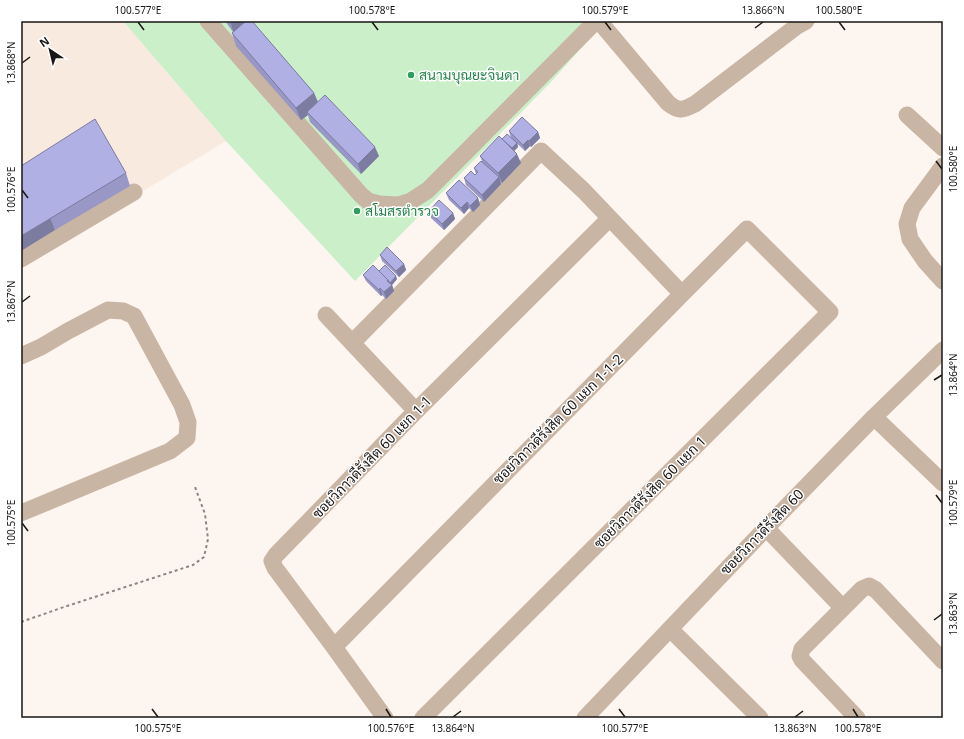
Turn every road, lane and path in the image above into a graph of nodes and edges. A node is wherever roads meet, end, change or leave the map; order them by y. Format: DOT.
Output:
graph roads {
  1 [pos="208,21"];
  2 [pos="596,21"];
  3 [pos="599,21"];
  4 [pos="806,21"];
  5 [pos="907,115"];
  6 [pos="943,148"];
  7 [pos="942,171"];
  8 [pos="134,192"];
  9 [pos="610,219"];
  10 [pos="21,259"];
  11 [pos="783,265"];
  12 [pos="943,281"];
  13 [pos="682,294"];
  14 [pos="326,316"];
  15 [pos="352,343"];
  16 [pos="943,350"];
  17 [pos="21,356"];
  18 [pos="416,411"];
  19 [pos="874,417"];
  20 [pos="943,483"];
  21 [pos="194,487"];
  22 [pos="21,513"];
  23 [pos="766,528"];
  24 [pos="842,607"];
  25 [pos="21,622"];
  26 [pos="670,629"];
  27 [pos="334,647"];
  28 [pos="943,661"];
  29 [pos="385,718"];
  30 [pos="423,718"];
  31 [pos="585,718"];
  32 [pos="760,718"];
  33 [pos="857,718"];
  1 -- 2 [label="street"];
  3 -- 4 [label="street"];
  5 -- 6 [label="street"];
  7 -- 12 [label="street"];
  8 -- 10 [label="street"];
  9 -- 13 [label="street"];
  9 -- 15 [label="street"];
  9 -- 18 [label="street, ซอยวิภาวดีรังสิต 60 แยก 1-1"];
  11 -- 13 [label="street, ซอยวิภาวดีรังสิต 60 แยก 1-1-2"];
  11 -- 30 [label="street, ซอยวิภาวดีรังสิต 60 แยก 1"];
  13 -- 27 [label="street, ซอยวิภาวดีรังสิต 60 แยก 1-1-2"];
  14 -- 15 [label="street"];
  15 -- 18 [label="street"];
  16 -- 19 [label="street, ซอยวิภาวดีรังสิต 60"];
  17 -- 22 [label="street"];
  18 -- 27 [label="street, ซอยวิภาวดีรังสิต 60 แยก 1-1"];
  19 -- 20 [label="street"];
  19 -- 23 [label="street, ซอยวิภาวดีรังสิต 60"];
  21 -- 25 [label="path"];
  23 -- 24 [label="street"];
  23 -- 26 [label="street, ซอยวิภาวดีรังสิต 60"];
  24 -- 28 [label="street"];
  24 -- 33 [label="street"];
  26 -- 31 [label="street, ซอยวิภาวดีรังสิต 60"];
  26 -- 32 [label="street"];
  27 -- 29 [label="street, ซอยวิภาวดีรังสิต 60 แยก 1-1"];
}
